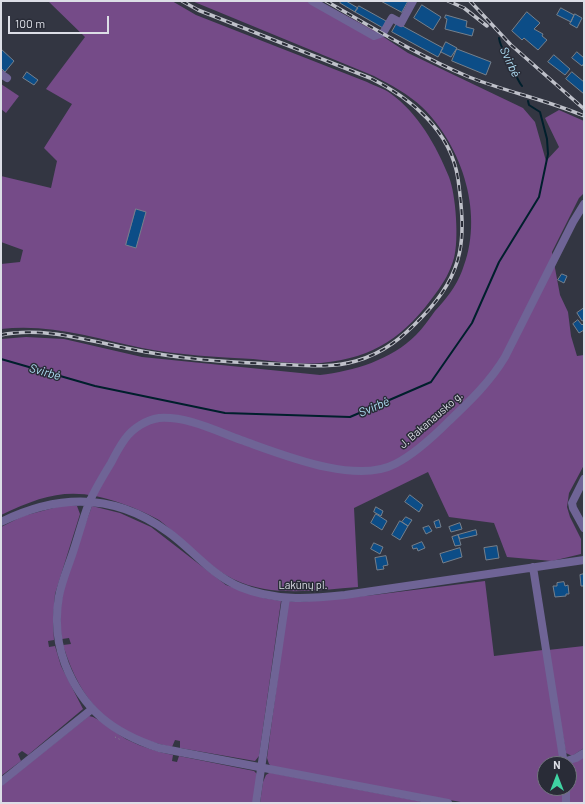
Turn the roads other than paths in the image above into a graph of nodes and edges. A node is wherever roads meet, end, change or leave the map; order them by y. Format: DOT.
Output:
graph roads {
  1 [pos="312,1"];
  2 [pos="413,1"];
  3 [pos="584,204"];
  4 [pos="584,479"];
  5 [pos="90,502"];
  6 [pos="1,522"];
  7 [pos="584,528"];
  8 [pos="584,560"];
  9 [pos="533,567"];
  10 [pos="286,598"];
  11 [pos="92,709"];
  12 [pos="563,756"];
  13 [pos="261,768"];
  14 [pos="1,782"];
  15 [pos="256,803"];
  16 [pos="448,803"];
  1 -- 2 [label="street"];
  3 -- 5 [label="street, J. Bakanausko g."];
  4 -- 7 [label="street"];
  5 -- 6 [label="street, Lakūnų pl."];
  5 -- 10 [label="street, Lakūnų pl."];
  5 -- 11 [label="street, J. Bakanausko g."];
  8 -- 9 [label="street, Lakūnų pl."];
  9 -- 10 [label="street, Lakūnų pl."];
  9 -- 12 [label="street"];
  10 -- 13 [label="street"];
  11 -- 13 [label="street, J. Bakanausko g."];
  11 -- 14 [label="street"];
  13 -- 15 [label="street"];
  13 -- 16 [label="street, J. Bakanausko g."];
}
